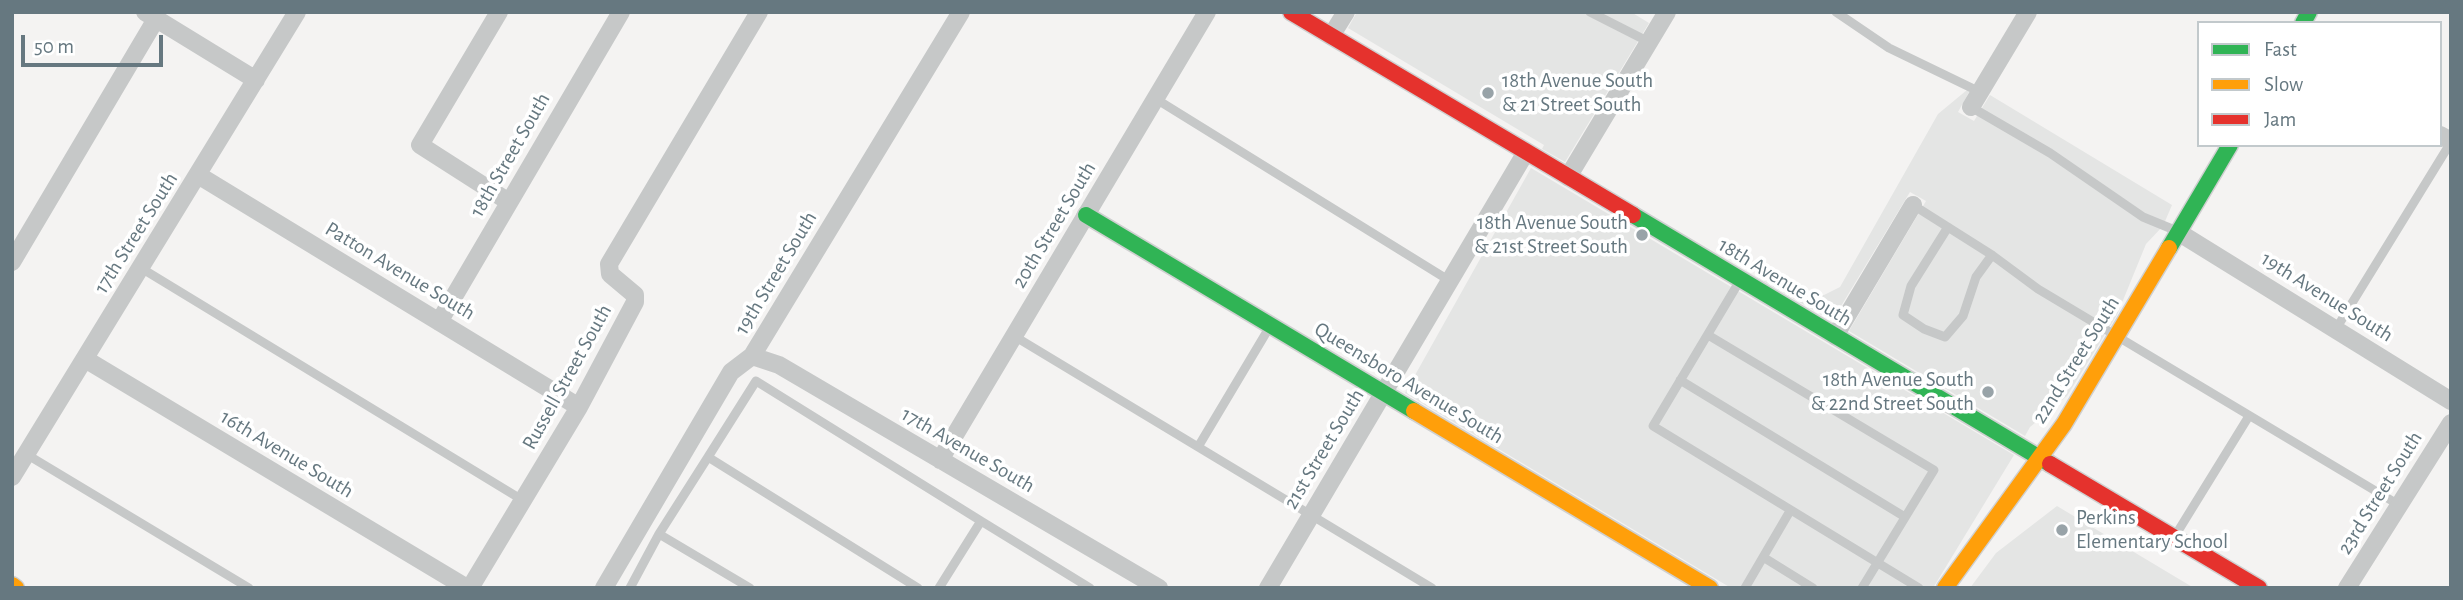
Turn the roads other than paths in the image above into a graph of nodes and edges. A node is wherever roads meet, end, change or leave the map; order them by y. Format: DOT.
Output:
graph roads {
  1 [pos="297,12"];
  2 [pos="499,12"];
  3 [pos="621,12"];
  4 [pos="759,12"];
  5 [pos="961,12"];
  6 [pos="1207,12"];
  7 [pos="1291,12"];
  8 [pos="1346,12"];
  9 [pos="1590,12"];
  10 [pos="1667,12"];
  11 [pos="1836,12"];
  12 [pos="2028,12"];
  13 [pos="150,16"];
  14 [pos="1331,36"];
  15 [pos="1649,42"];
  16 [pos="256,80"];
  17 [pos="1156,99"];
  18 [pos="1976,100"];
  19 [pos="2451,141"];
  20 [pos="2229,147"];
  21 [pos="1526,152"];
  22 [pos="198,175"];
  23 [pos="1568,177"];
  24 [pos="509,202"];
  25 [pos="1913,205"];
  26 [pos="1086,215"];
  27 [pos="1948,227"];
  28 [pos="2178,232"];
  29 [pos="1992,255"];
  30 [pos="12,262"];
  31 [pos="141,268"];
  32 [pos="1740,280"];
  33 [pos="1450,281"];
  34 [pos="439,322"];
  35 [pos="1270,325"];
  36 [pos="2336,329"];
  37 [pos="1708,335"];
  38 [pos="1014,336"];
  39 [pos="1835,336"];
  40 [pos="2116,337"];
  41 [pos="752,356"];
  42 [pos="85,359"];
  43 [pos="1681,380"];
  44 [pos="1384,393"];
  45 [pos="2451,401"];
  46 [pos="579,407"];
  47 [pos="2249,416"];
  48 [pos="2451,423"];
  49 [pos="1198,447"];
  50 [pos="26,454"];
  51 [pos="708,457"];
  52 [pos="2039,457"];
  53 [pos="940,460"];
  54 [pos="12,477"];
  55 [pos="524,501"];
  56 [pos="2399,505"];
  57 [pos="1790,510"];
  58 [pos="1310,517"];
  59 [pos="1905,517"];
  60 [pos="981,521"];
  61 [pos="659,534"];
  62 [pos="2174,538"];
  63 [pos="1763,557"];
  64 [pos="1878,563"];
  65 [pos="249,588"];
  66 [pos="469,588"];
  67 [pos="604,588"];
  68 [pos="630,588"];
  69 [pos="750,588"];
  70 [pos="918,588"];
  71 [pos="939,588"];
  72 [pos="1090,588"];
  73 [pos="1159,588"];
  74 [pos="1268,588"];
  75 [pos="1432,588"];
  76 [pos="1710,588"];
  77 [pos="1745,588"];
  78 [pos="1813,588"];
  79 [pos="1862,588"];
  80 [pos="1919,588"];
  81 [pos="1945,588"];
  82 [pos="2259,588"];
  83 [pos="2347,588"];
  1 -- 16 [label="street, 17th Street South"];
  2 -- 24 [label="street"];
  3 -- 24 [label="street, 18th Street South"];
  4 -- 46 [label="street, Russell Street South"];
  5 -- 41 [label="street, 19th Street South"];
  6 -- 17 [label="street, 20th Street South"];
  7 -- 14 [label="street, 18th Avenue South"];
  8 -- 14 [label="street"];
  9 -- 15 [label="lane"];
  10 -- 15 [label="street"];
  11 -- 18 [label="lane"];
  12 -- 18 [label="street"];
  13 -- 16 [label="street"];
  13 -- 30 [label="street"];
  14 -- 21 [label="street, 18th Avenue South"];
  15 -- 23 [label="street"];
  16 -- 22 [label="street, 17th Street South"];
  17 -- 26 [label="street, 20th Street South"];
  17 -- 33 [label="lane"];
  18 -- 28 [label="lane"];
  19 -- 36 [label="lane"];
  20 -- 28 [label="street, 22nd Street South"];
  21 -- 23 [label="street, 18th Avenue South"];
  21 -- 33 [label="street, 21st Street South"];
  22 -- 31 [label="street, 17th Street South"];
  22 -- 34 [label="street, Patton Avenue South"];
  23 -- 32 [label="street, 18th Avenue South"];
  24 -- 34 [label="street, 18th Street South"];
  25 -- 27 [label="lane"];
  25 -- 39 [label="street"];
  26 -- 35 [label="street, Queensboro Avenue South"];
  26 -- 38 [label="street, 20th Street South"];
  27 -- 29 [label="lane"];
  27 -- 29 [label="lane"];
  28 -- 36 [label="street, 19th Avenue South"];
  28 -- 40 [label="street, 22nd Street South"];
  29 -- 40 [label="lane"];
  31 -- 42 [label="street, 17th Street South"];
  31 -- 55 [label="lane"];
  32 -- 37 [label="lane"];
  32 -- 39 [label="street, 18th Avenue South"];
  33 -- 44 [label="street, 21st Street South"];
  34 -- 46 [label="street, Patton Avenue South"];
  35 -- 44 [label="street, Queensboro Avenue South"];
  35 -- 49 [label="lane"];
  36 -- 45 [label="street, 19th Avenue South"];
  37 -- 43 [label="lane"];
  37 -- 59 [label="lane"];
  38 -- 49 [label="lane"];
  38 -- 53 [label="street, 20th Street South"];
  39 -- 52 [label="street, 18th Avenue South"];
  40 -- 47 [label="lane"];
  40 -- 52 [label="street, 22nd Street South"];
  41 -- 53 [label="street, 17th Avenue South"];
  41 -- 67 [label="street, 19th Street South"];
  42 -- 50 [label="street, 17th Street South"];
  42 -- 66 [label="street, 16th Avenue South"];
  43 -- 57 [label="lane"];
  43 -- 59 [label="lane"];
  44 -- 58 [label="street, 21st Street South"];
  44 -- 76 [label="street, Queensboro Avenue South"];
  46 -- 55 [label="street, Russell Street South"];
  47 -- 56 [label="lane"];
  47 -- 62 [label="lane"];
  48 -- 56 [label="street, 23rd Street South"];
  49 -- 58 [label="lane"];
  50 -- 54 [label="street, 17th Street South"];
  50 -- 65 [label="lane"];
  51 -- 60 [label="lane"];
  51 -- 61 [label="lane"];
  51 -- 70 [label="lane"];
  52 -- 62 [label="street, 18th Avenue South"];
  52 -- 81 [label="street, 22nd Street South"];
  53 -- 73 [label="street, 17th Avenue South"];
  55 -- 66 [label="street, Russell Street South"];
  56 -- 83 [label="street, 23rd Street South"];
  57 -- 63 [label="lane"];
  57 -- 64 [label="lane"];
  58 -- 74 [label="street, 21st Street South"];
  58 -- 75 [label="lane"];
  59 -- 64 [label="lane"];
  60 -- 71 [label="lane"];
  60 -- 72 [label="lane"];
  61 -- 68 [label="lane"];
  61 -- 69 [label="lane"];
  62 -- 82 [label="street, 18th Avenue South"];
  63 -- 77 [label="lane"];
  63 -- 78 [label="lane"];
  64 -- 79 [label="lane"];
  64 -- 80 [label="lane"];
}
